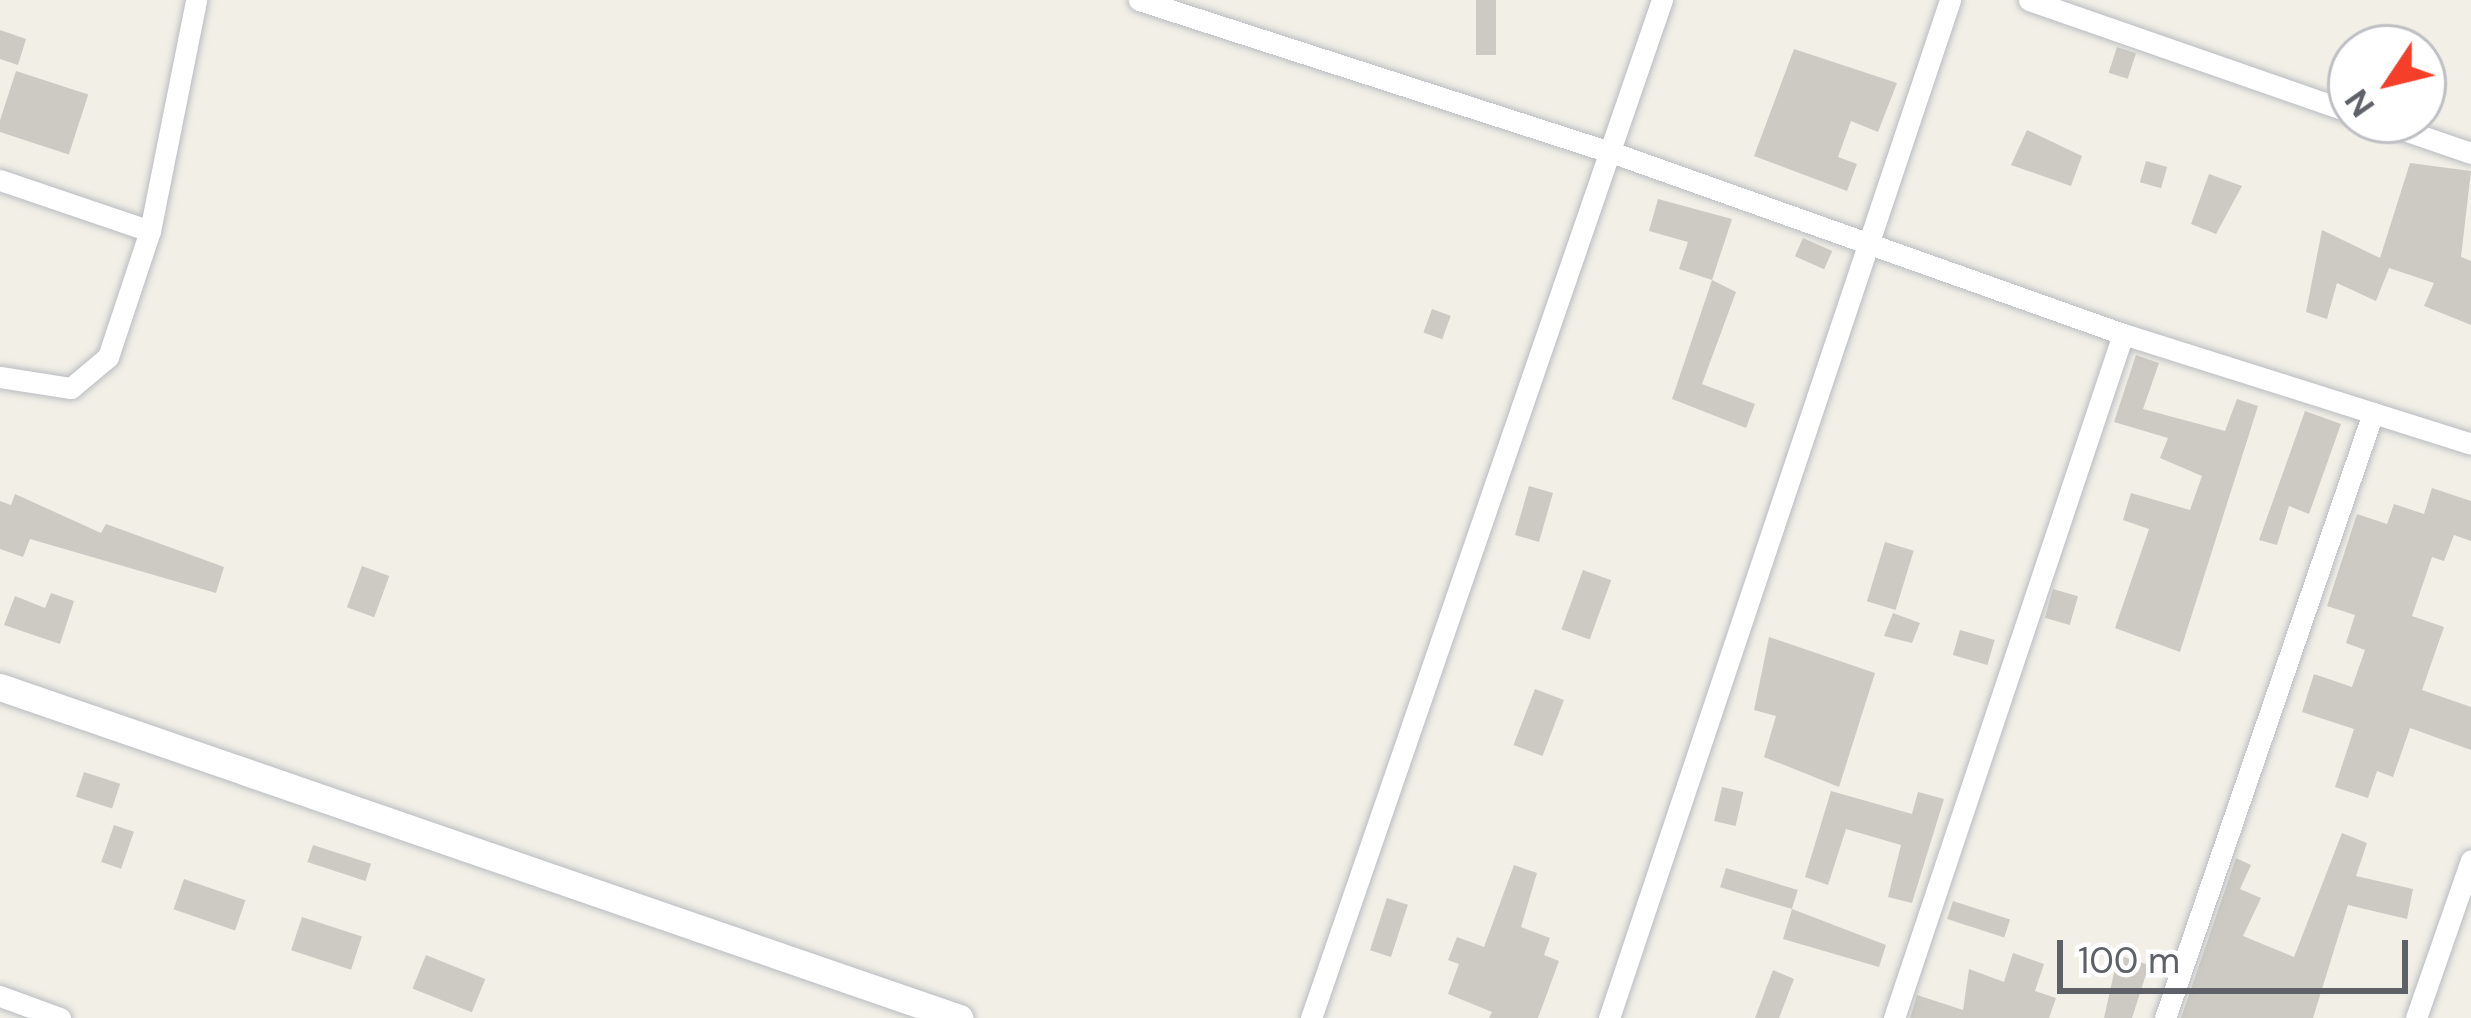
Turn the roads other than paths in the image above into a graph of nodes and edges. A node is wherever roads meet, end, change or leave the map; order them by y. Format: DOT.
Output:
graph roads {
  1 [pos="196,0"];
  2 [pos="1139,0"];
  3 [pos="1662,0"];
  4 [pos="1950,0"];
  5 [pos="2029,0"];
  6 [pos="2327,104"];
  7 [pos="1610,152"];
  8 [pos="0,180"];
  9 [pos="150,231"];
  10 [pos="1870,244"];
  11 [pos="2123,334"];
  12 [pos="0,377"];
  13 [pos="2373,413"];
  14 [pos="2471,444"];
  15 [pos="0,687"];
  16 [pos="2471,860"];
  17 [pos="0,997"];
  18 [pos="60,1018"];
  19 [pos="959,1018"];
  20 [pos="1311,1018"];
  21 [pos="1609,1018"];
  22 [pos="1894,1018"];
  23 [pos="2165,1018"];
  24 [pos="2416,1018"];
  1 -- 9 [label="street"];
  2 -- 7 [label="street"];
  3 -- 7 [label="street"];
  4 -- 10 [label="street"];
  5 -- 6 [label="street"];
  7 -- 10 [label="street"];
  7 -- 20 [label="street"];
  8 -- 9 [label="street"];
  9 -- 12 [label="street"];
  10 -- 11 [label="street"];
  10 -- 21 [label="street"];
  11 -- 13 [label="street"];
  11 -- 22 [label="street"];
  13 -- 14 [label="street"];
  13 -- 23 [label="street"];
  15 -- 19 [label="street"];
  16 -- 24 [label="street"];
  17 -- 18 [label="street"];
}
